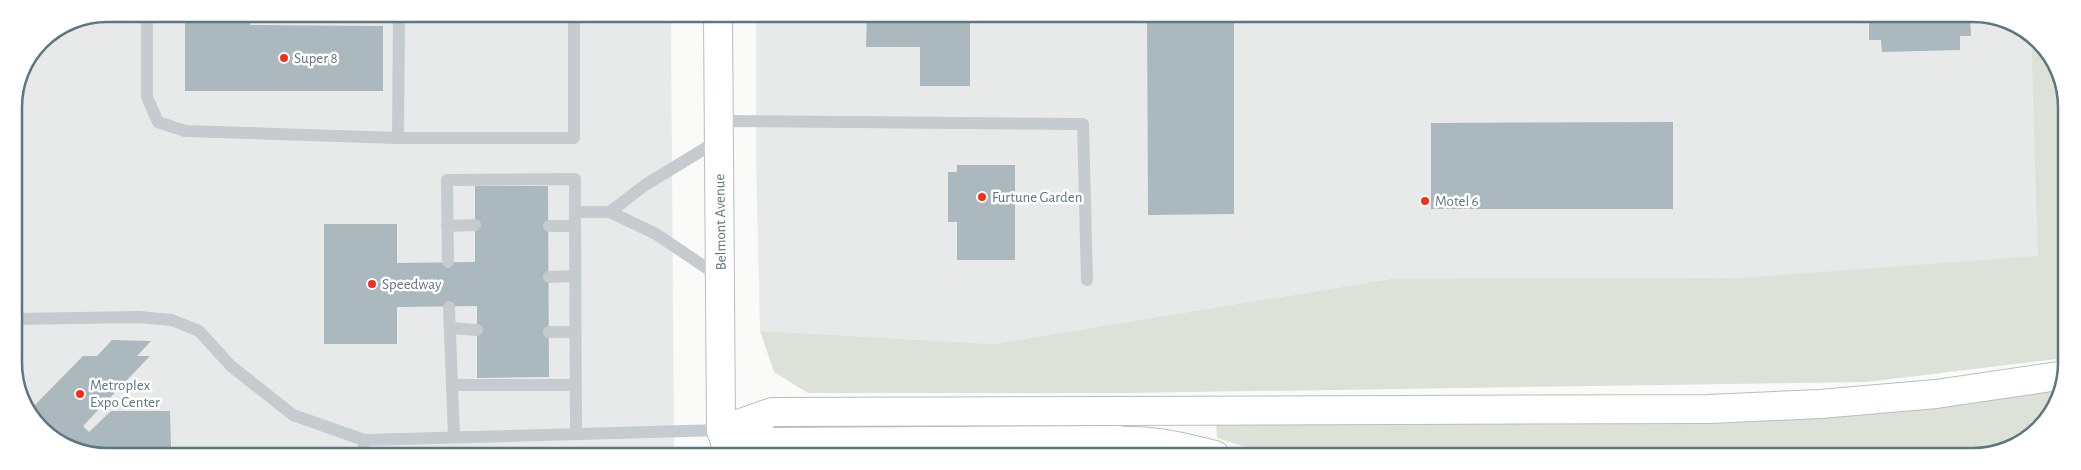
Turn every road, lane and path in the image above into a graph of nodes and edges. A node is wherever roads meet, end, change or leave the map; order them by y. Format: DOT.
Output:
graph roads {
  1 [pos="147,22"];
  2 [pos="399,22"];
  3 [pos="574,22"];
  4 [pos="718,22"];
  5 [pos="719,130"];
  6 [pos="398,138"];
  7 [pos="575,212"];
  8 [pos="610,212"];
  9 [pos="475,225"];
  10 [pos="447,226"];
  11 [pos="548,226"];
  12 [pos="575,226"];
  13 [pos="448,262"];
  14 [pos="575,276"];
  15 [pos="549,277"];
  16 [pos="720,277"];
  17 [pos="1087,280"];
  18 [pos="449,307"];
  19 [pos="22,319"];
  20 [pos="450,328"];
  21 [pos="477,330"];
  22 [pos="549,332"];
  23 [pos="575,332"];
  24 [pos="2057,376"];
  25 [pos="453,385"];
  26 [pos="575,385"];
  27 [pos="576,433"];
  28 [pos="454,436"];
  29 [pos="364,440"];
  30 [pos="1119,440"];
  31 [pos="721,447"];
  32 [pos="1084,447"];
  33 [pos="1181,447"];
  34 [pos="364,448"];
  1 -- 6 [label="lane"];
  2 -- 6 [label="lane"];
  3 -- 6 [label="lane"];
  4 -- 5 [label="main road, Belmont Avenue"];
  5 -- 8 [label="lane"];
  5 -- 16 [label="main road, Belmont Avenue"];
  5 -- 17 [label="lane"];
  7 -- 8 [label="lane"];
  7 -- 10 [label="lane"];
  7 -- 12 [label="lane"];
  8 -- 16 [label="lane"];
  9 -- 10 [label="lane"];
  10 -- 13 [label="lane"];
  11 -- 12 [label="lane"];
  12 -- 14 [label="lane"];
  14 -- 15 [label="lane"];
  14 -- 23 [label="lane"];
  16 -- 31 [label="main road, Belmont Avenue"];
  18 -- 20 [label="lane"];
  19 -- 29 [label="lane"];
  20 -- 21 [label="lane"];
  20 -- 25 [label="lane"];
  22 -- 23 [label="lane"];
  23 -- 26 [label="lane"];
  24 -- 31 [label="main road"];
  25 -- 26 [label="lane"];
  25 -- 28 [label="lane"];
  26 -- 27 [label="lane"];
  27 -- 28 [label="lane"];
  27 -- 31 [label="lane"];
  28 -- 29 [label="lane"];
  29 -- 34 [label="lane"];
  30 -- 31 [label="main road"];
  30 -- 32 [label="main road"];
  30 -- 33 [label="main road"];
}
